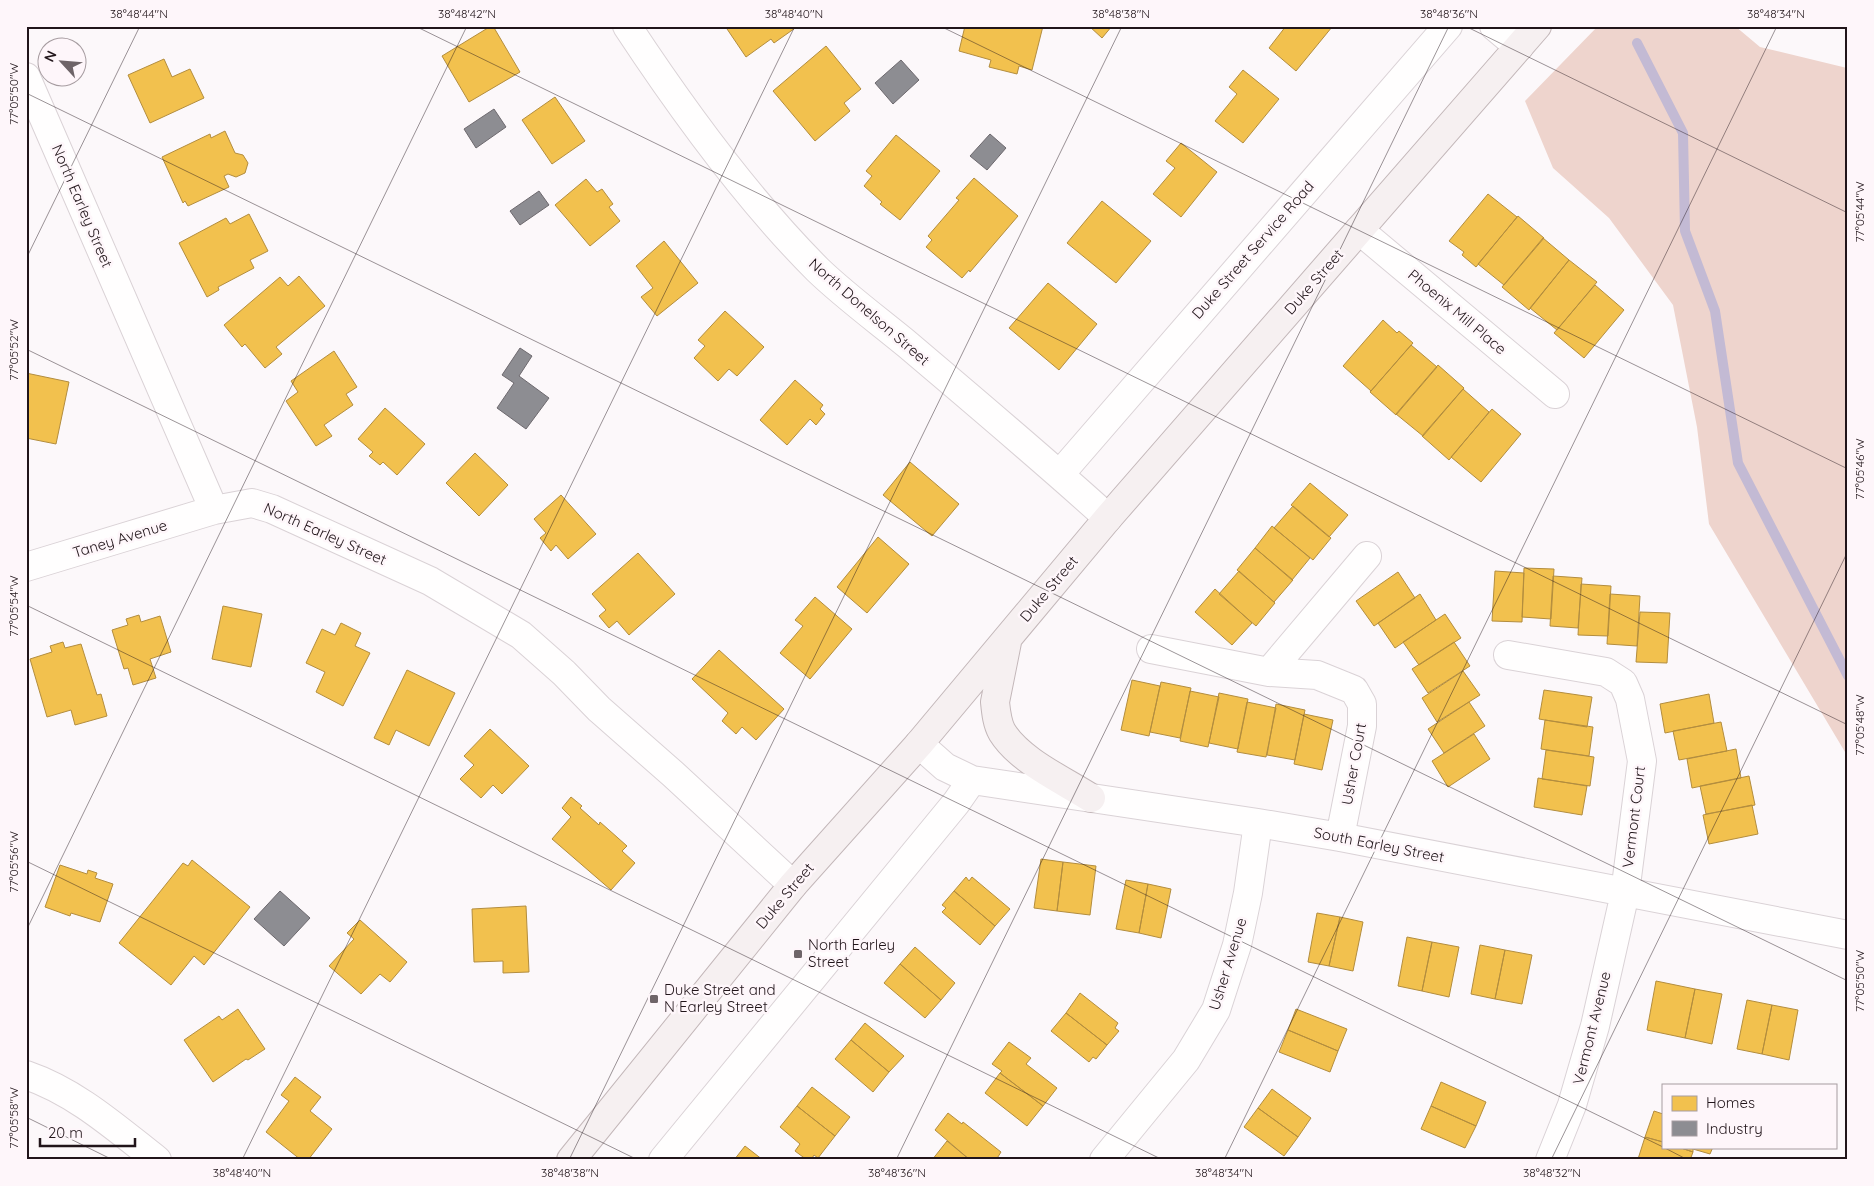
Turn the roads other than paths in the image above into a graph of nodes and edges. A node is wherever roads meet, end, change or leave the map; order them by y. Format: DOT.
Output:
graph roads {
  1 [pos="627,26"];
  2 [pos="1448,26"];
  3 [pos="1494,26"];
  4 [pos="1537,26"];
  5 [pos="1519,47"];
  6 [pos="26,77"];
  7 [pos="1359,230"];
  8 [pos="1555,394"];
  9 [pos="1060,474"];
  10 [pos="214,510"];
  11 [pos="1108,518"];
  12 [pos="1367,556"];
  13 [pos="26,567"];
  14 [pos="1008,638"];
  15 [pos="1151,649"];
  16 [pos="1508,655"];
  17 [pos="1269,672"];
  18 [pos="919,744"];
  19 [pos="972,780"];
  20 [pos="1091,798"];
  21 [pos="1258,822"];
  22 [pos="1340,837"];
  23 [pos="793,885"];
  24 [pos="1625,893"];
  25 [pos="1848,935"];
  26 [pos="26,1074"];
  27 [pos="157,1160"];
  28 [pos="571,1160"];
  29 [pos="663,1160"];
  30 [pos="1104,1160"];
  31 [pos="1550,1160"];
  1 -- 9 [label="street, North Donelson Street"];
  2 -- 9 [label="street, Duke Street Service Road"];
  3 -- 5 [label="street"];
  4 -- 5 [label="main road, Duke Street"];
  5 -- 7 [label="main road, Duke Street"];
  6 -- 10 [label="street, North Earley Street"];
  7 -- 8 [label="street, Phoenix Mill Place"];
  7 -- 11 [label="main road, Duke Street"];
  9 -- 11 [label="street, North Donelson Street"];
  10 -- 13 [label="street, Taney Avenue"];
  10 -- 23 [label="street, North Earley Street"];
  11 -- 14 [label="main road, Duke Street"];
  12 -- 17 [label="street"];
  14 -- 18 [label="main road, Duke Street"];
  14 -- 20 [label="main road"];
  15 -- 17 [label="street, Usher Court"];
  16 -- 24 [label="street, Vermont Court"];
  17 -- 22 [label="street, Usher Court"];
  18 -- 19 [label="street, South Earley Street"];
  18 -- 23 [label="main road, Duke Street"];
  19 -- 20 [label="street, South Earley Street"];
  19 -- 29 [label="street"];
  20 -- 21 [label="street, South Earley Street"];
  21 -- 22 [label="street, South Earley Street"];
  21 -- 30 [label="street, Usher Avenue"];
  22 -- 24 [label="street, South Earley Street"];
  23 -- 28 [label="main road, Duke Street"];
  24 -- 25 [label="street, South Earley Street"];
  24 -- 31 [label="street, Vermont Avenue"];
  26 -- 27 [label="street"];
}
